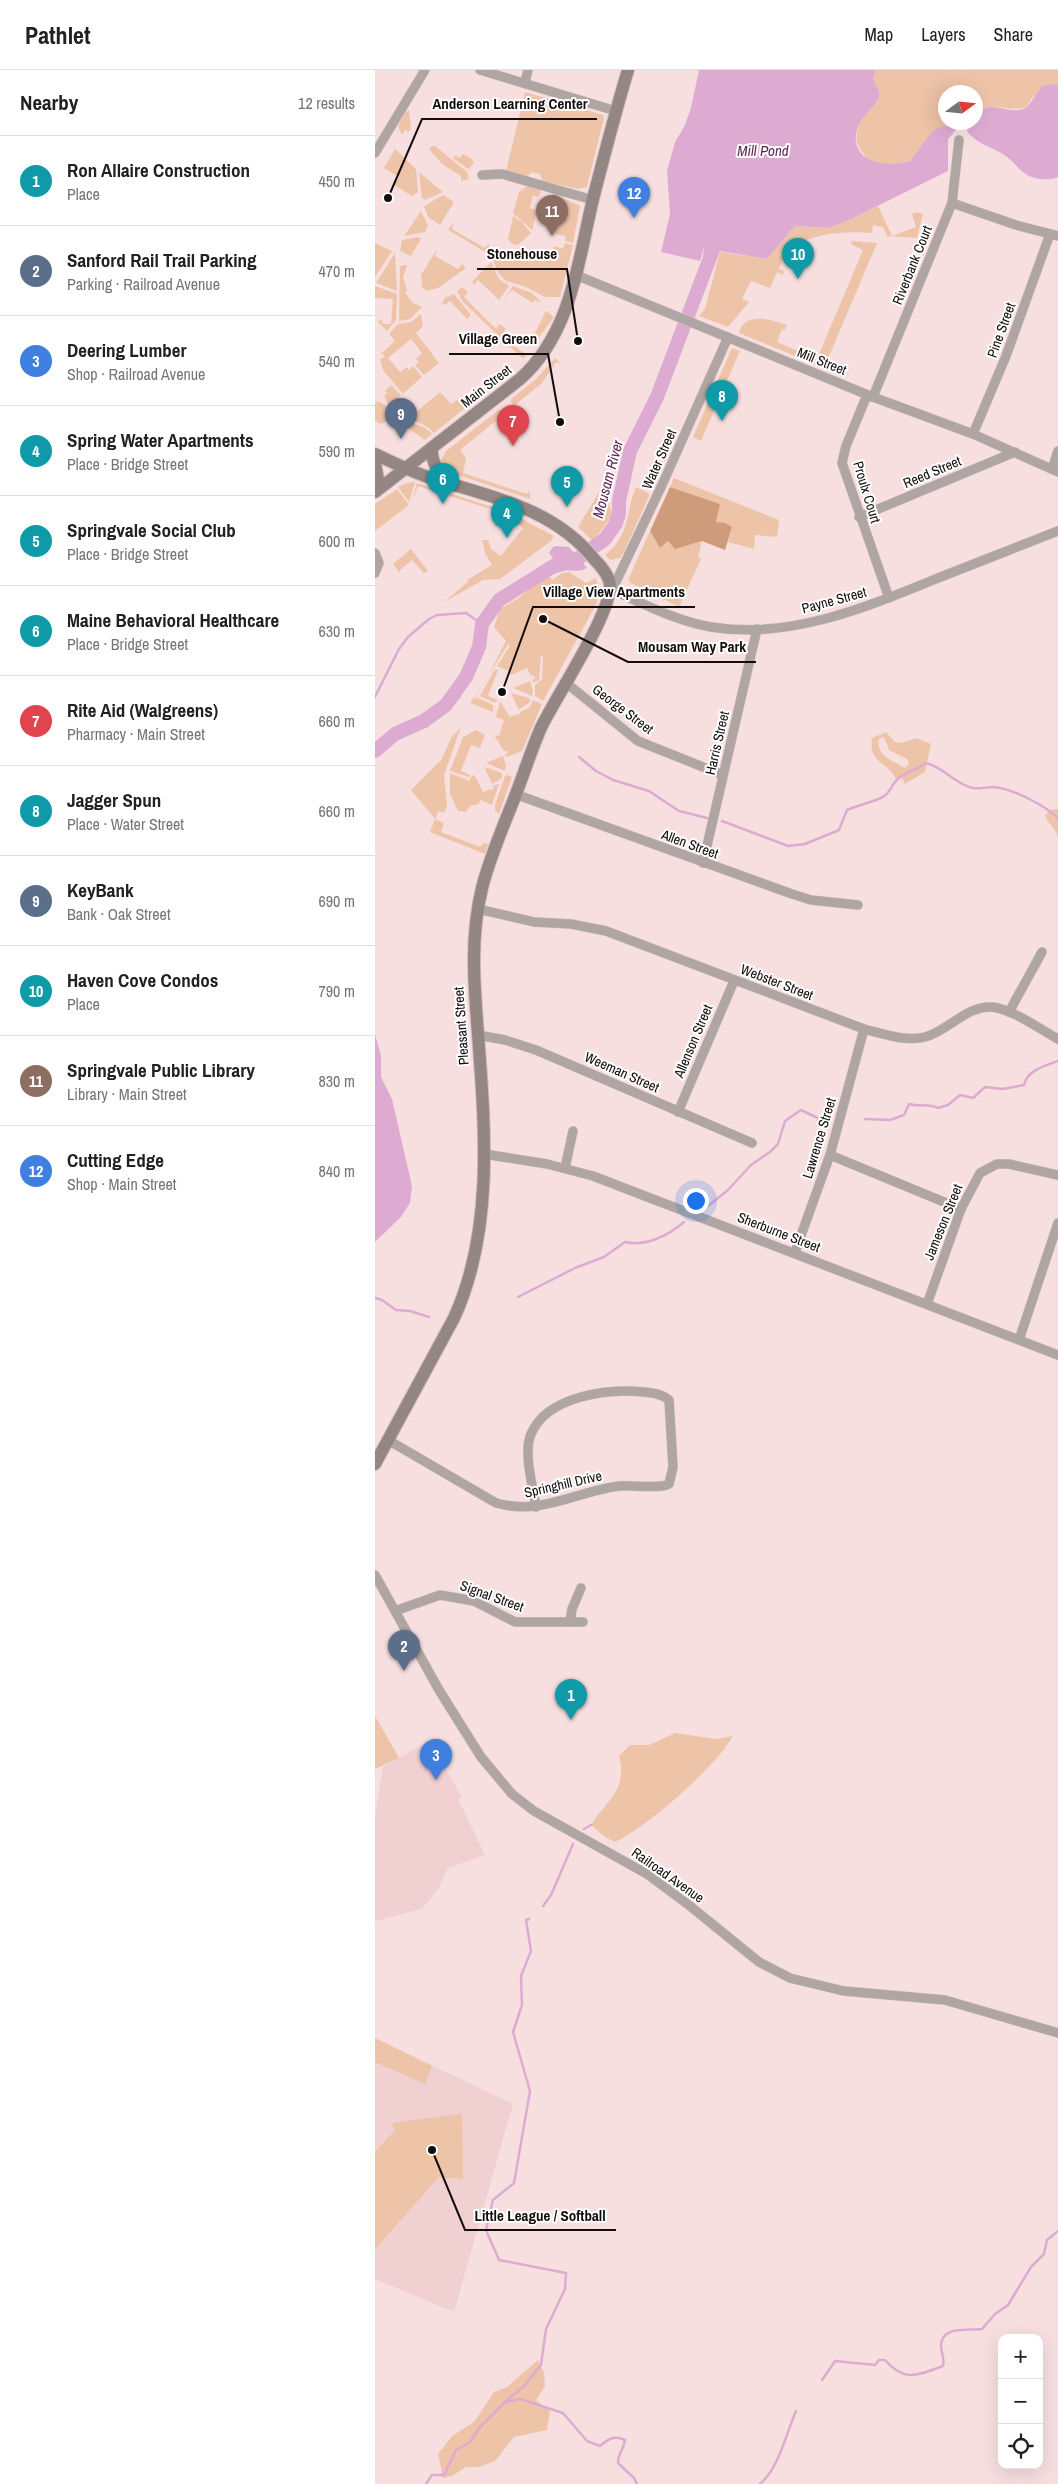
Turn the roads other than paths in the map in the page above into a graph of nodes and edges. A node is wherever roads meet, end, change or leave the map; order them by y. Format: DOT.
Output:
graph roads {
  1 [pos="425,70"];
  2 [pos="480,70"];
  3 [pos="528,70"];
  4 [pos="628,70"];
  5 [pos="525,82"];
  6 [pos="616,111"];
  7 [pos="959,140"];
  8 [pos="375,153"];
  9 [pos="482,175"];
  10 [pos="593,200"];
  11 [pos="952,203"];
  12 [pos="1054,235"];
  13 [pos="576,275"];
  14 [pos="727,337"];
  15 [pos="870,396"];
  16 [pos="973,434"];
  17 [pos="432,448"];
  18 [pos="1058,451"];
  19 [pos="1015,452"];
  20 [pos="375,454"];
  21 [pos="375,463"];
  22 [pos="407,469"];
  23 [pos="1055,470"];
  24 [pos="375,486"];
  25 [pos="457,486"];
  26 [pos="375,492"];
  27 [pos="859,517"];
  28 [pos="1058,531"];
  29 [pos="375,553"];
  30 [pos="377,569"];
  31 [pos="611,590"];
  32 [pos="889,598"];
  33 [pos="757,629"];
  34 [pos="565,682"];
  35 [pos="723,776"];
  36 [pos="515,794"];
  37 [pos="703,863"];
  38 [pos="858,905"];
  39 [pos="477,909"];
  40 [pos="1042,952"];
  41 [pos="734,980"];
  42 [pos="1009,1012"];
  43 [pos="864,1030"];
  44 [pos="478,1034"];
  45 [pos="1058,1039"];
  46 [pos="678,1112"];
  47 [pos="573,1131"];
  48 [pos="752,1143"];
  49 [pos="484,1154"];
  50 [pos="830,1155"];
  51 [pos="565,1168"];
  52 [pos="1058,1175"];
  53 [pos="961,1209"];
  54 [pos="1058,1223"];
  55 [pos="795,1252"];
  56 [pos="927,1304"];
  57 [pos="1019,1340"];
  58 [pos="1058,1355"];
  59 [pos="388,1440"];
  60 [pos="375,1464"];
  61 [pos="536,1506"];
  62 [pos="375,1575"];
  63 [pos="581,1588"];
  64 [pos="395,1611"];
  65 [pos="570,1622"];
  66 [pos="583,1622"];
  67 [pos="1058,2033"];
  1 -- 8 [label="street"];
  2 -- 5 [label="street"];
  3 -- 5 [label="street"];
  4 -- 6 [label="main road, Main Street"];
  5 -- 6 [label="street"];
  6 -- 10 [label="main road, Main Street"];
  7 -- 11 [label="street, Riverbank Court"];
  9 -- 10 [label="street"];
  10 -- 13 [label="main road, Main Street"];
  11 -- 12 [label="street"];
  11 -- 15 [label="street, Riverbank Court"];
  12 -- 16 [label="street, Pine Street"];
  13 -- 14 [label="street, Mill Street"];
  13 -- 17 [label="main road, Main Street"];
  14 -- 15 [label="street, Mill Street"];
  14 -- 31 [label="street, Water Street"];
  15 -- 16 [label="street, Mill Street"];
  15 -- 27 [label="street, Proulx Court"];
  16 -- 19 [label="street, Mill Street"];
  17 -- 22 [label="main road, Main Street"];
  17 -- 25 [label="main road"];
  18 -- 23 [label="street"];
  19 -- 23 [label="street, Mill Street"];
  19 -- 27 [label="street, Reed Street"];
  20 -- 22 [label="main road"];
  21 -- 24 [label="main road"];
  22 -- 25 [label="main road"];
  22 -- 26 [label="main road, Main Street"];
  25 -- 31 [label="main road"];
  27 -- 32 [label="street, Proulx Court"];
  28 -- 32 [label="street, Payne Street"];
  29 -- 30 [label="street"];
  31 -- 33 [label="street, Payne Street"];
  31 -- 34 [label="main road, Pleasant Street"];
  32 -- 33 [label="street, Payne Street"];
  33 -- 35 [label="street, Harris Street"];
  34 -- 35 [label="street, George Street"];
  34 -- 36 [label="main road, Pleasant Street"];
  35 -- 37 [label="street, Harris Street"];
  36 -- 37 [label="street, Allen Street"];
  36 -- 39 [label="main road, Pleasant Street"];
  37 -- 38 [label="street, Allen Street"];
  39 -- 41 [label="street, Webster Street"];
  39 -- 44 [label="main road, Pleasant Street"];
  40 -- 42 [label="street"];
  41 -- 43 [label="street, Webster Street"];
  41 -- 46 [label="street, Allenson Street"];
  42 -- 43 [label="street, Webster Street"];
  42 -- 45 [label="street, Webster Street"];
  43 -- 50 [label="street, Lawrence Street"];
  44 -- 46 [label="street, Weeman Street"];
  44 -- 49 [label="main road, Pleasant Street"];
  46 -- 48 [label="street, Weeman Street"];
  47 -- 51 [label="street"];
  49 -- 51 [label="street, Sherburne Street"];
  49 -- 59 [label="main road, Pleasant Street"];
  50 -- 53 [label="street"];
  50 -- 55 [label="street, Lawrence Street"];
  51 -- 55 [label="street, Sherburne Street"];
  52 -- 53 [label="street, Jameson Street"];
  53 -- 56 [label="street, Jameson Street"];
  54 -- 57 [label="street"];
  55 -- 56 [label="street, Sherburne Street"];
  56 -- 57 [label="street, Sherburne Street"];
  57 -- 58 [label="street, Sherburne Street"];
  59 -- 60 [label="main road, Pleasant Street"];
  59 -- 61 [label="street, Springhill Drive"];
  61 -- 61 [label="street, Springhill Drive"];
  62 -- 64 [label="street, Railroad Avenue"];
  63 -- 65 [label="street"];
  64 -- 65 [label="street, Signal Street"];
  64 -- 67 [label="street, Railroad Avenue"];
  65 -- 66 [label="street, Signal Street"];
}
